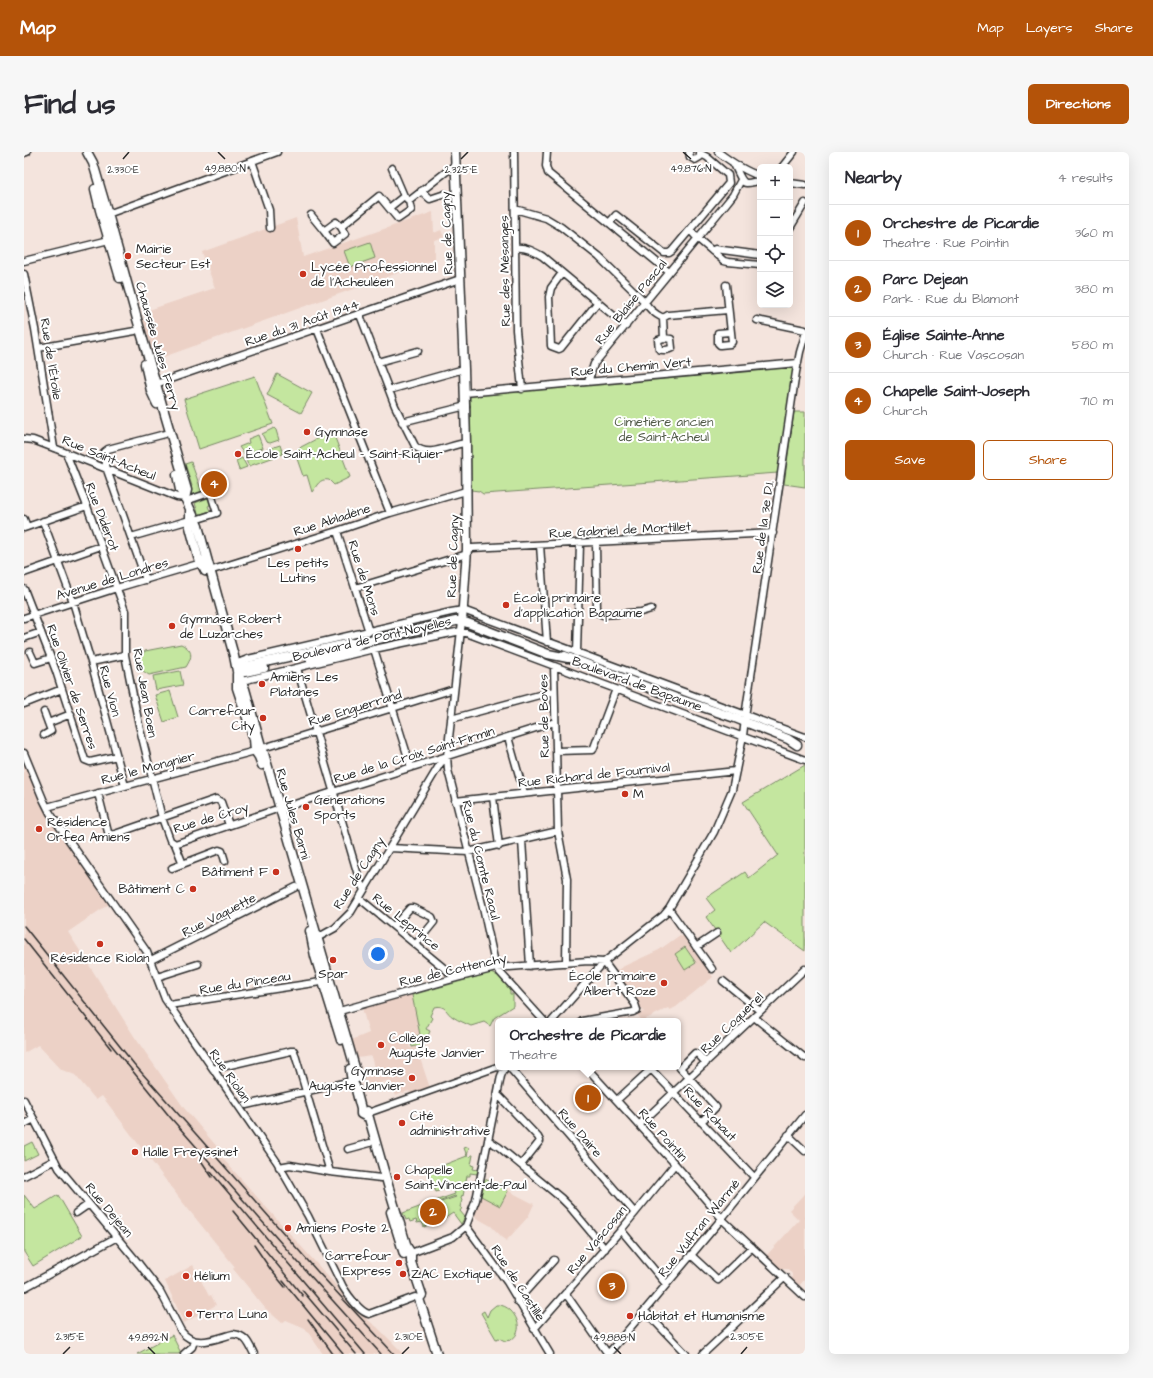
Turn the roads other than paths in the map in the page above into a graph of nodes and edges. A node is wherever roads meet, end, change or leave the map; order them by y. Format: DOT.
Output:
graph roads {
  1 [pos="86,152"];
  2 [pos="277,152"];
  3 [pos="455,152"];
  4 [pos="514,152"];
  5 [pos="547,152"];
  6 [pos="689,152"];
  7 [pos="718,152"];
  8 [pos="794,152"];
  9 [pos="700,153"];
  10 [pos="252,161"];
  11 [pos="733,163"];
  12 [pos="456,164"];
  13 [pos="784,164"];
  14 [pos="392,168"];
  15 [pos="749,172"];
  16 [pos="757,175"];
  17 [pos="744,180"];
  18 [pos="757,181"];
  19 [pos="793,183"];
  20 [pos="805,185"];
  21 [pos="374,190"];
  22 [pos="421,191"];
  23 [pos="445,194"];
  24 [pos="379,196"];
  25 [pos="404,196"];
  26 [pos="409,201"];
  27 [pos="805,203"];
  28 [pos="389,208"];
  29 [pos="514,209"];
  30 [pos="105,215"];
  31 [pos="311,215"];
  32 [pos="610,223"];
  33 [pos="793,223"];
  34 [pos="270,228"];
  35 [pos="340,228"];
  36 [pos="690,230"];
  37 [pos="324,231"];
  38 [pos="698,238"];
  39 [pos="109,240"];
  40 [pos="516,248"];
  41 [pos="657,248"];
  42 [pos="712,251"];
  43 [pos="757,255"];
  44 [pos="650,257"];
  45 [pos="24,261"];
  46 [pos="757,265"];
  47 [pos="669,272"];
  48 [pos="562,273"];
  49 [pos="24,274"];
  50 [pos="460,279"];
  51 [pos="726,285"];
  52 [pos="645,302"];
  53 [pos="598,303"];
  54 [pos="728,310"];
  55 [pos="360,315"];
  56 [pos="663,318"];
  57 [pos="757,320"];
  58 [pos="626,326"];
  59 [pos="317,329"];
  60 [pos="805,330"];
  61 [pos="135,331"];
  62 [pos="730,332"];
  63 [pos="805,335"];
  64 [pos="664,338"];
  65 [pos="38,348"];
  66 [pos="418,351"];
  67 [pos="378,362"];
  68 [pos="798,363"];
  69 [pos="464,369"];
  70 [pos="588,382"];
  71 [pos="153,385"];
  72 [pos="522,389"];
  73 [pos="389,390"];
  74 [pos="465,393"];
  75 [pos="466,406"];
  76 [pos="402,422"];
  77 [pos="165,434"];
  78 [pos="24,439"];
  79 [pos="466,443"];
  80 [pos="54,448"];
  81 [pos="66,453"];
  82 [pos="107,470"];
  83 [pos="466,492"];
  84 [pos="186,500"];
  85 [pos="87,506"];
  86 [pos="390,513"];
  87 [pos="24,519"];
  88 [pos="192,520"];
  89 [pos="43,521"];
  90 [pos="25,528"];
  91 [pos="337,531"];
  92 [pos="773,533"];
  93 [pos="131,537"];
  94 [pos="596,542"];
  95 [pos="580,543"];
  96 [pos="540,545"];
  97 [pos="101,546"];
  98 [pos="467,552"];
  99 [pos="58,561"];
  100 [pos="205,563"];
  101 [pos="208,571"];
  102 [pos="24,573"];
  103 [pos="146,580"];
  104 [pos="117,588"];
  105 [pos="355,588"];
  106 [pos="24,589"];
  107 [pos="73,602"];
  108 [pos="651,609"];
  109 [pos="463,610"];
  110 [pos="34,614"];
  111 [pos="24,618"];
  112 [pos="462,621"];
  113 [pos="461,631"];
  114 [pos="41,632"];
  115 [pos="369,632"];
  116 [pos="24,638"];
  117 [pos="547,642"];
  118 [pos="374,649"];
  119 [pos="30,652"];
  120 [pos="577,653"];
  121 [pos="125,655"];
  122 [pos="51,658"];
  123 [pos="91,662"];
  124 [pos="554,666"];
  125 [pos="236,667"];
  126 [pos="297,668"];
  127 [pos="242,681"];
  128 [pos="62,689"];
  129 [pos="454,689"];
  130 [pos="616,689"];
  131 [pos="554,691"];
  132 [pos="24,704"];
  133 [pos="392,708"];
  134 [pos="44,712"];
  135 [pos="71,714"];
  136 [pos="451,719"];
  137 [pos="745,721"];
  138 [pos="555,722"];
  139 [pos="48,723"];
  140 [pos="316,732"];
  141 [pos="44,735"];
  142 [pos="743,736"];
  143 [pos="508,737"];
  144 [pos="805,737"];
  145 [pos="801,747"];
  146 [pos="259,750"];
  147 [pos="556,751"];
  148 [pos="24,753"];
  149 [pos="117,756"];
  150 [pos="447,756"];
  151 [pos="805,760"];
  152 [pos="411,767"];
  153 [pos="736,771"];
  154 [pos="152,779"];
  155 [pos="125,786"];
  156 [pos="557,790"];
  157 [pos="334,791"];
  158 [pos="98,793"];
  159 [pos="524,793"];
  160 [pos="493,797"];
  161 [pos="455,801"];
  162 [pos="47,806"];
  163 [pos="277,809"];
  164 [pos="162,818"];
  165 [pos="229,825"];
  166 [pos="558,831"];
  167 [pos="522,840"];
  168 [pos="175,844"];
  169 [pos="499,846"];
  170 [pos="390,848"];
  171 [pos="468,852"];
  172 [pos="225,861"];
  173 [pos="183,864"];
  174 [pos="172,868"];
  175 [pos="298,886"];
  176 [pos="364,890"];
  177 [pos="359,898"];
  178 [pos="669,909"];
  179 [pos="394,926"];
  180 [pos="716,933"];
  181 [pos="317,938"];
  182 [pos="416,944"];
  183 [pos="696,947"];
  184 [pos="151,960"];
  185 [pos="604,962"];
  186 [pos="566,963"];
  187 [pos="198,964"];
  188 [pos="530,966"];
  189 [pos="496,968"];
  190 [pos="712,969"];
  191 [pos="805,969"];
  192 [pos="157,977"];
  193 [pos="456,978"];
  194 [pos="327,981"];
  195 [pos="724,981"];
  196 [pos="169,1005"];
  197 [pos="760,1011"];
  198 [pos="335,1012"];
  199 [pos="754,1017"];
  200 [pos="541,1018"];
  201 [pos="555,1018"];
  202 [pos="599,1018"];
  203 [pos="805,1058"];
  204 [pos="706,1063"];
  205 [pos="681,1067"];
  206 [pos="495,1068"];
  207 [pos="213,1069"];
  208 [pos="681,1069"];
  209 [pos="504,1070"];
  210 [pos="509,1070"];
  211 [pos="589,1070"];
  212 [pos="648,1070"];
  213 [pos="652,1070"];
  214 [pos="688,1079"];
  215 [pos="355,1081"];
  216 [pos="306,1091"];
  217 [pos="674,1093"];
  218 [pos="497,1095"];
  219 [pos="24,1100"];
  220 [pos="616,1100"];
  221 [pos="246,1104"];
  222 [pos="365,1113"];
  223 [pos="805,1114"];
  224 [pos="34,1119"];
  225 [pos="701,1122"];
  226 [pos="24,1124"];
  227 [pos="639,1125"];
  228 [pos="788,1135"];
  229 [pos="488,1140"];
  230 [pos="370,1143"];
  231 [pos="348,1149"];
  232 [pos="805,1152"];
  233 [pos="54,1160"];
  234 [pos="675,1164"];
  235 [pos="521,1165"];
  236 [pos="279,1167"];
  237 [pos="330,1172"];
  238 [pos="24,1176"];
  239 [pos="754,1177"];
  240 [pos="381,1178"];
  241 [pos="89,1204"];
  242 [pos="76,1213"];
  243 [pos="635,1213"];
  244 [pos="722,1219"];
  245 [pos="466,1226"];
  246 [pos="621,1230"];
  247 [pos="117,1238"];
  248 [pos="752,1247"];
  249 [pos="605,1249"];
  250 [pos="408,1254"];
  251 [pos="691,1255"];
  252 [pos="554,1260"];
  253 [pos="785,1277"];
  254 [pos="666,1284"];
  255 [pos="24,1288"];
  256 [pos="566,1294"];
  257 [pos="418,1295"];
  258 [pos="805,1296"];
  259 [pos="517,1301"];
  260 [pos="645,1311"];
  261 [pos="534,1329"];
  262 [pos="194,1341"];
  263 [pos="184,1354"];
  264 [pos="254,1354"];
  265 [pos="437,1354"];
  266 [pos="550,1354"];
  267 [pos="608,1354"];
  268 [pos="686,1354"];
  269 [pos="703,1354"];
  1 -- 30 [label="main road, Chaussée Jules Ferry"];
  2 -- 10 [label="street"];
  3 -- 12 [label="main road, Rue de Cagny"];
  4 -- 29 [label="street, Rue des Mésanges"];
  5 -- 32 [label="street"];
  6 -- 9 [label="street"];
  7 -- 11 [label="street"];
  8 -- 13 [label="street"];
  9 -- 36 [label="street, Rue Blaise Pascal"];
  10 -- 30 [label="street"];
  10 -- 34 [label="street"];
  11 -- 15 [label="street"];
  11 -- 17 [label="street"];
  12 -- 22 [label="street"];
  12 -- 50 [label="main road, Rue de Cagny"];
  14 -- 25 [label="street"];
  15 -- 16 [label="street"];
  15 -- 17 [label="street, Rue Blaise Pascal"];
  15 -- 17 [label="street"];
  17 -- 18 [label="street"];
  17 -- 38 [label="street, Rue Blaise Pascal"];
  19 -- 20 [label="street"];
  21 -- 24 [label="street"];
  22 -- 23 [label="street"];
  22 -- 26 [label="street"];
  24 -- 28 [label="street"];
  24 -- 35 [label="street"];
  25 -- 26 [label="street"];
  25 -- 28 [label="street"];
  26 -- 28 [label="street"];
  27 -- 33 [label="street"];
  29 -- 40 [label="street, Rue des Mésanges"];
  29 -- 52 [label="street"];
  30 -- 39 [label="main road, Chaussée Jules Ferry"];
  30 -- 71 [label="main road, Chaussée Jules Ferry"];
  31 -- 37 [label="street"];
  32 -- 41 [label="street"];
  32 -- 44 [label="street"];
  35 -- 37 [label="street"];
  35 -- 37 [label="street"];
  36 -- 38 [label="street"];
  36 -- 41 [label="street, Rue Blaise Pascal"];
  38 -- 42 [label="street"];
  38 -- 47 [label="street, Rue Blaise Pascal"];
  39 -- 45 [label="street"];
  39 -- 61 [label="main road, Chaussée Jules Ferry"];
  40 -- 48 [label="street"];
  40 -- 72 [label="street, Rue des Mésanges"];
  41 -- 44 [label="street"];
  42 -- 43 [label="street"];
  42 -- 46 [label="street"];
  44 -- 47 [label="street"];
  47 -- 52 [label="street, Rue Blaise Pascal"];
  48 -- 53 [label="street"];
  48 -- 53 [label="street"];
  49 -- 65 [label="street, Rue de l'Étoile"];
  50 -- 55 [label="street, Rue du 31 Août 1944"];
  50 -- 69 [label="main road, Rue de Cagny"];
  51 -- 54 [label="street"];
  52 -- 56 [label="street"];
  52 -- 58 [label="street, Rue Blaise Pascal"];
  53 -- 58 [label="street"];
  54 -- 56 [label="street"];
  54 -- 62 [label="street"];
  55 -- 59 [label="street, Rue du 31 Août 1944"];
  55 -- 67 [label="street"];
  56 -- 64 [label="street"];
  57 -- 60 [label="street"];
  58 -- 70 [label="street, Rue Blaise Pascal"];
  59 -- 71 [label="street, Rue du 31 Août 1944"];
  59 -- 86 [label="street"];
  61 -- 65 [label="street"];
  61 -- 71 [label="main road, Chaussée Jules Ferry"];
  63 -- 68 [label="street, Rue de la 3e D.I."];
  65 -- 80 [label="street, Rue de l'Étoile"];
  66 -- 67 [label="street"];
  67 -- 73 [label="street"];
  68 -- 70 [label="street, Rue du Chemin Vert"];
  68 -- 92 [label="street, Rue de la 3e D.I."];
  69 -- 73 [label="street"];
  69 -- 74 [label="main road, Rue de Cagny"];
  70 -- 72 [label="street, Rue du Chemin Vert"];
  71 -- 77 [label="main road"];
  71 -- 84 [label="main road, Chaussée Jules Ferry"];
  72 -- 74 [label="street, Rue du Chemin Vert"];
  73 -- 76 [label="street"];
  74 -- 75 [label="main road, Rue de Cagny"];
  75 -- 76 [label="street"];
  75 -- 79 [label="main road, Rue de Cagny"];
  76 -- 79 [label="street"];
  77 -- 82 [label="street"];
  77 -- 84 [label="main road"];
  78 -- 80 [label="street, Rue Saint-Acheul"];
  79 -- 83 [label="main road, Rue de Cagny"];
  80 -- 81 [label="street, Rue Saint-Acheul"];
  81 -- 82 [label="street, Rue Saint-Acheul"];
  81 -- 85 [label="street, Rue Diderot"];
  82 -- 84 [label="street, Rue Saint-Acheul"];
  82 -- 93 [label="street"];
  83 -- 86 [label="street, Rue Abladène"];
  83 -- 98 [label="main road, Rue de Cagny"];
  84 -- 88 [label="main road, Chaussée Jules Ferry"];
  84 -- 88 [label="street"];
  85 -- 89 [label="street"];
  85 -- 97 [label="street, Rue Diderot"];
  86 -- 91 [label="street, Rue Abladène"];
  87 -- 90 [label="street"];
  88 -- 93 [label="street"];
  88 -- 100 [label="main road, Chaussée Jules Ferry"];
  89 -- 90 [label="street"];
  89 -- 99 [label="street, Rue Vion"];
  91 -- 101 [label="street, Rue Abladène"];
  91 -- 105 [label="street, Rue de Mons"];
  92 -- 94 [label="street, Rue Gabriel de Mortillet"];
  92 -- 137 [label="street, Rue de la 3e D.I."];
  93 -- 103 [label="street"];
  94 -- 95 [label="street, Rue Gabriel de Mortillet"];
  94 -- 108 [label="street"];
  95 -- 96 [label="street, Rue Gabriel de Mortillet"];
  95 -- 120 [label="street"];
  96 -- 98 [label="street, Rue Gabriel de Mortillet"];
  96 -- 117 [label="street"];
  97 -- 99 [label="street"];
  97 -- 104 [label="street, Rue Diderot"];
  98 -- 105 [label="street, Rue Gabriel de Mortillet"];
  98 -- 109 [label="main road, Rue de Cagny"];
  99 -- 102 [label="street"];
  99 -- 107 [label="street, Rue Vion"];
  100 -- 101 [label="main road, Chaussée Jules Ferry"];
  100 -- 103 [label="street, Avenue de Londres"];
  101 -- 125 [label="main road, Chaussée Jules Ferry"];
  103 -- 104 [label="street, Avenue de Londres"];
  104 -- 107 [label="street, Avenue de Londres"];
  104 -- 121 [label="street, Rue Jean Boen"];
  105 -- 115 [label="street, Rue de Mons"];
  106 -- 110 [label="street, Rue Olivier de Serres"];
  107 -- 110 [label="street, Avenue de Londres"];
  107 -- 123 [label="street, Rue Vion"];
  109 -- 112 [label="main road, Rue de Cagny"];
  109 -- 115 [label="street, Boulevard de Pont-Noyelles"];
  109 -- 117 [label="street, Boulevard de Bapaume"];
  110 -- 111 [label="street, Avenue de Londres"];
  110 -- 114 [label="street, Rue Olivier de Serres"];
  112 -- 113 [label="street, Rue de Cagny"];
  112 -- 125 [label="main road, Boulevard de Pont-Noyelles"];
  112 -- 137 [label="main road, Boulevard de Bapaume"];
  113 -- 118 [label="street, Boulevard de Pont-Noyelles"];
  113 -- 124 [label="street, Boulevard de Bapaume"];
  113 -- 129 [label="street, Rue de Cagny"];
  114 -- 116 [label="street"];
  114 -- 122 [label="street, Rue Olivier de Serres"];
  115 -- 125 [label="street, Boulevard de Pont-Noyelles"];
  117 -- 120 [label="street, Boulevard de Bapaume"];
  118 -- 126 [label="street, Boulevard de Pont-Noyelles"];
  118 -- 133 [label="street"];
  119 -- 122 [label="street"];
  120 -- 137 [label="street, Boulevard de Bapaume"];
  121 -- 123 [label="street"];
  121 -- 154 [label="street, Rue Jean Boen"];
  122 -- 128 [label="street, Rue Olivier de Serres"];
  123 -- 149 [label="street, Rue Vion"];
  124 -- 130 [label="street, Boulevard de Bapaume"];
  124 -- 131 [label="street, Rue de Boves"];
  125 -- 127 [label="main road, Rue Jules Barni"];
  125 -- 146 [label="main road, Rue Jules Barni"];
  126 -- 127 [label="street, Boulevard de Pont-Noyelles"];
  126 -- 140 [label="street"];
  127 -- 146 [label="main road, Rue Jules Barni"];
  128 -- 132 [label="street"];
  128 -- 135 [label="street, Rue Olivier de Serres"];
  129 -- 133 [label="street, Rue Enguerrand"];
  129 -- 136 [label="street, Rue de Cagny"];
  130 -- 142 [label="street, Boulevard de Bapaume"];
  130 -- 147 [label="street"];
  131 -- 136 [label="street"];
  131 -- 138 [label="street, Rue de Boves"];
  133 -- 140 [label="street, Rue Enguerrand"];
  133 -- 152 [label="street"];
  134 -- 139 [label="street"];
  135 -- 139 [label="street"];
  135 -- 149 [label="street, Rue Olivier de Serres"];
  136 -- 150 [label="street, Rue de Cagny"];
  137 -- 142 [label="street"];
  137 -- 144 [label="street, Boulevard de Bapaume"];
  137 -- 145 [label="main road, Boulevard de Bapaume"];
  138 -- 143 [label="street, Rue de la Croix Saint-Firmin"];
  138 -- 147 [label="street, Rue de Boves"];
  139 -- 141 [label="street"];
  140 -- 146 [label="street, Rue Enguerrand"];
  140 -- 157 [label="street"];
  142 -- 151 [label="street, Boulevard de Bapaume"];
  142 -- 153 [label="street"];
  143 -- 150 [label="street, Rue de la Croix Saint-Firmin"];
  143 -- 159 [label="street"];
  146 -- 154 [label="street, Rue le Mongnier"];
  146 -- 163 [label="main road, Rue Jules Barni"];
  147 -- 156 [label="street, Rue de Boves"];
  148 -- 162 [label="street, Rue Riolan"];
  149 -- 155 [label="street, Rue Vion"];
  150 -- 152 [label="street, Rue de la Croix Saint-Firmin"];
  150 -- 161 [label="street, Rue du Comte Raoul"];
  150 -- 170 [label="street, Rue de Cagny"];
  152 -- 157 [label="street, Rue de la Croix Saint-Firmin"];
  153 -- 156 [label="street, Rue Richard de Fournival"];
  153 -- 178 [label="street"];
  154 -- 155 [label="street, Rue le Mongnier"];
  154 -- 164 [label="street, Rue de Croy"];
  155 -- 158 [label="street, Rue le Mongnier"];
  156 -- 159 [label="street, Rue Richard de Fournival"];
  156 -- 166 [label="street, Rue de Boves"];
  157 -- 163 [label="street, Rue de la Croix Saint-Firmin"];
  157 -- 176 [label="street"];
  158 -- 162 [label="street, Rue le Mongnier"];
  158 -- 164 [label="street"];
  159 -- 160 [label="street, Rue Richard de Fournival"];
  160 -- 161 [label="street, Rue Richard de Fournival"];
  160 -- 169 [label="street"];
  161 -- 171 [label="street, Rue du Comte Raoul"];
  162 -- 184 [label="street, Rue Riolan"];
  163 -- 165 [label="street, Rue de Croy"];
  163 -- 175 [label="main road, Rue Jules Barni"];
  164 -- 165 [label="street"];
  164 -- 168 [label="street, Rue de Croy"];
  165 -- 168 [label="street, Rue de Croy"];
  166 -- 167 [label="street"];
  166 -- 186 [label="street, Rue de Boves"];
  167 -- 169 [label="street"];
  167 -- 188 [label="street"];
  168 -- 173 [label="street"];
  169 -- 171 [label="street"];
  170 -- 171 [label="street"];
  170 -- 176 [label="street, Rue de Cagny"];
  171 -- 189 [label="street, Rue du Comte Raoul"];
  172 -- 173 [label="street"];
  173 -- 174 [label="street"];
  175 -- 181 [label="main road, Rue Jules Barni"];
  175 -- 184 [label="street, Rue Vaquette"];
  175 -- 194 [label="main road, Rue Jules Barni"];
  176 -- 177 [label="street, Rue de Cagny"];
  177 -- 179 [label="street, Rue Leprince"];
  177 -- 181 [label="street, Rue de Cagny"];
  178 -- 183 [label="street"];
  178 -- 185 [label="street"];
  179 -- 182 [label="street, Rue Leprince"];
  179 -- 182 [label="street"];
  180 -- 183 [label="street"];
  181 -- 194 [label="main road, Rue Jules Barni"];
  182 -- 193 [label="street, Rue Leprince"];
  183 -- 190 [label="street"];
  184 -- 192 [label="street, Rue Riolan"];
  185 -- 186 [label="street, Rue de Cottenchy"];
  185 -- 201 [label="street"];
  185 -- 202 [label="street"];
  186 -- 188 [label="street, Rue de Cottenchy"];
  187 -- 192 [label="street"];
  188 -- 189 [label="street, Rue de Cottenchy"];
  189 -- 193 [label="street, Rue de Cottenchy"];
  189 -- 200 [label="street"];
  191 -- 197 [label="street, Rue Coquerel"];
  192 -- 196 [label="street, Rue Riolan"];
  193 -- 198 [label="street, Rue de Cottenchy"];
  194 -- 196 [label="street, Rue du Pinceau"];
  194 -- 198 [label="main road, Rue Jules Barni"];
  195 -- 197 [label="street"];
  196 -- 207 [label="street, Rue Riolan"];
  197 -- 199 [label="street, Rue Coquerel"];
  198 -- 215 [label="main road, Rue Jules Barni"];
  199 -- 203 [label="street"];
  199 -- 204 [label="street, Rue Coquerel"];
  204 -- 205 [label="street"];
  204 -- 214 [label="street, Rue Coquerel"];
  206 -- 222 [label="street"];
  207 -- 216 [label="street"];
  207 -- 236 [label="street, Rue Riolan"];
  208 -- 214 [label="street"];
  209 -- 218 [label="street"];
  210 -- 243 [label="street, Rue Daire"];
  211 -- 220 [label="street, Rue Pointin"];
  212 -- 220 [label="street"];
  213 -- 217 [label="street, Rue Rohaut"];
  214 -- 217 [label="street, Rue Coquerel"];
  214 -- 225 [label="street"];
  215 -- 216 [label="street"];
  215 -- 222 [label="main road, Rue Jules Barni"];
  216 -- 221 [label="street"];
  216 -- 237 [label="street"];
  217 -- 225 [label="street, Rue Rohaut"];
  217 -- 227 [label="street, Rue Coquerel"];
  218 -- 229 [label="street"];
  218 -- 235 [label="street"];
  219 -- 224 [label="street, Rue Dejean"];
  220 -- 227 [label="street, Rue Pointin"];
  222 -- 230 [label="main road, Rue Jules Barni"];
  222 -- 250 [label="main road, Rue Jules Barni"];
  223 -- 228 [label="street, Rue Vulfran Warmé"];
  224 -- 226 [label="street"];
  224 -- 233 [label="street, Rue Dejean"];
  225 -- 239 [label="street, Rue Rohaut"];
  227 -- 234 [label="street, Rue Pointin"];
  228 -- 232 [label="street"];
  228 -- 239 [label="street, Rue Vulfran Warmé"];
  229 -- 235 [label="street"];
  229 -- 245 [label="street"];
  230 -- 231 [label="street"];
  230 -- 240 [label="main road, Rue Jules Barni"];
  233 -- 238 [label="street"];
  233 -- 241 [label="street, Rue Dejean"];
  234 -- 243 [label="street, Rue Vascosan"];
  234 -- 244 [label="street, Rue Pointin"];
  235 -- 249 [label="street"];
  236 -- 237 [label="street"];
  236 -- 257 [label="street, Rue Riolan"];
  237 -- 240 [label="street"];
  239 -- 244 [label="street, Rue Vulfran Warmé"];
  240 -- 250 [label="main road, Rue Jules Barni"];
  241 -- 242 [label="street"];
  241 -- 247 [label="street, Rue Dejean"];
  243 -- 246 [label="street, Rue Vascosan"];
  244 -- 248 [label="street, Rue Pointin"];
  244 -- 251 [label="street, Rue Vulfran Warmé"];
  245 -- 250 [label="street"];
  245 -- 259 [label="street, Rue de Castille"];
  246 -- 249 [label="street, Rue Vascosan"];
  246 -- 254 [label="street"];
  247 -- 255 [label="street"];
  247 -- 262 [label="street, Rue Dejean"];
  248 -- 251 [label="street"];
  248 -- 253 [label="street, Rue Pointin"];
  249 -- 256 [label="street, Rue Vascosan"];
  250 -- 257 [label="main road, Rue Jules Barni"];
  251 -- 254 [label="street, Rue Vulfran Warmé"];
  252 -- 259 [label="street"];
  253 -- 258 [label="street, Rue Pointin"];
  253 -- 269 [label="street"];
  254 -- 260 [label="street, Rue Vulfran Warmé"];
  256 -- 261 [label="street, Rue Vascosan"];
  256 -- 267 [label="street"];
  257 -- 265 [label="main road, Rue Jules Barni"];
  259 -- 261 [label="street, Rue de Castille"];
  260 -- 267 [label="street, Rue Vulfran Warmé"];
  260 -- 268 [label="street"];
  261 -- 266 [label="street, Rue de Castille"];
  262 -- 263 [label="street"];
  262 -- 264 [label="street"];
}
